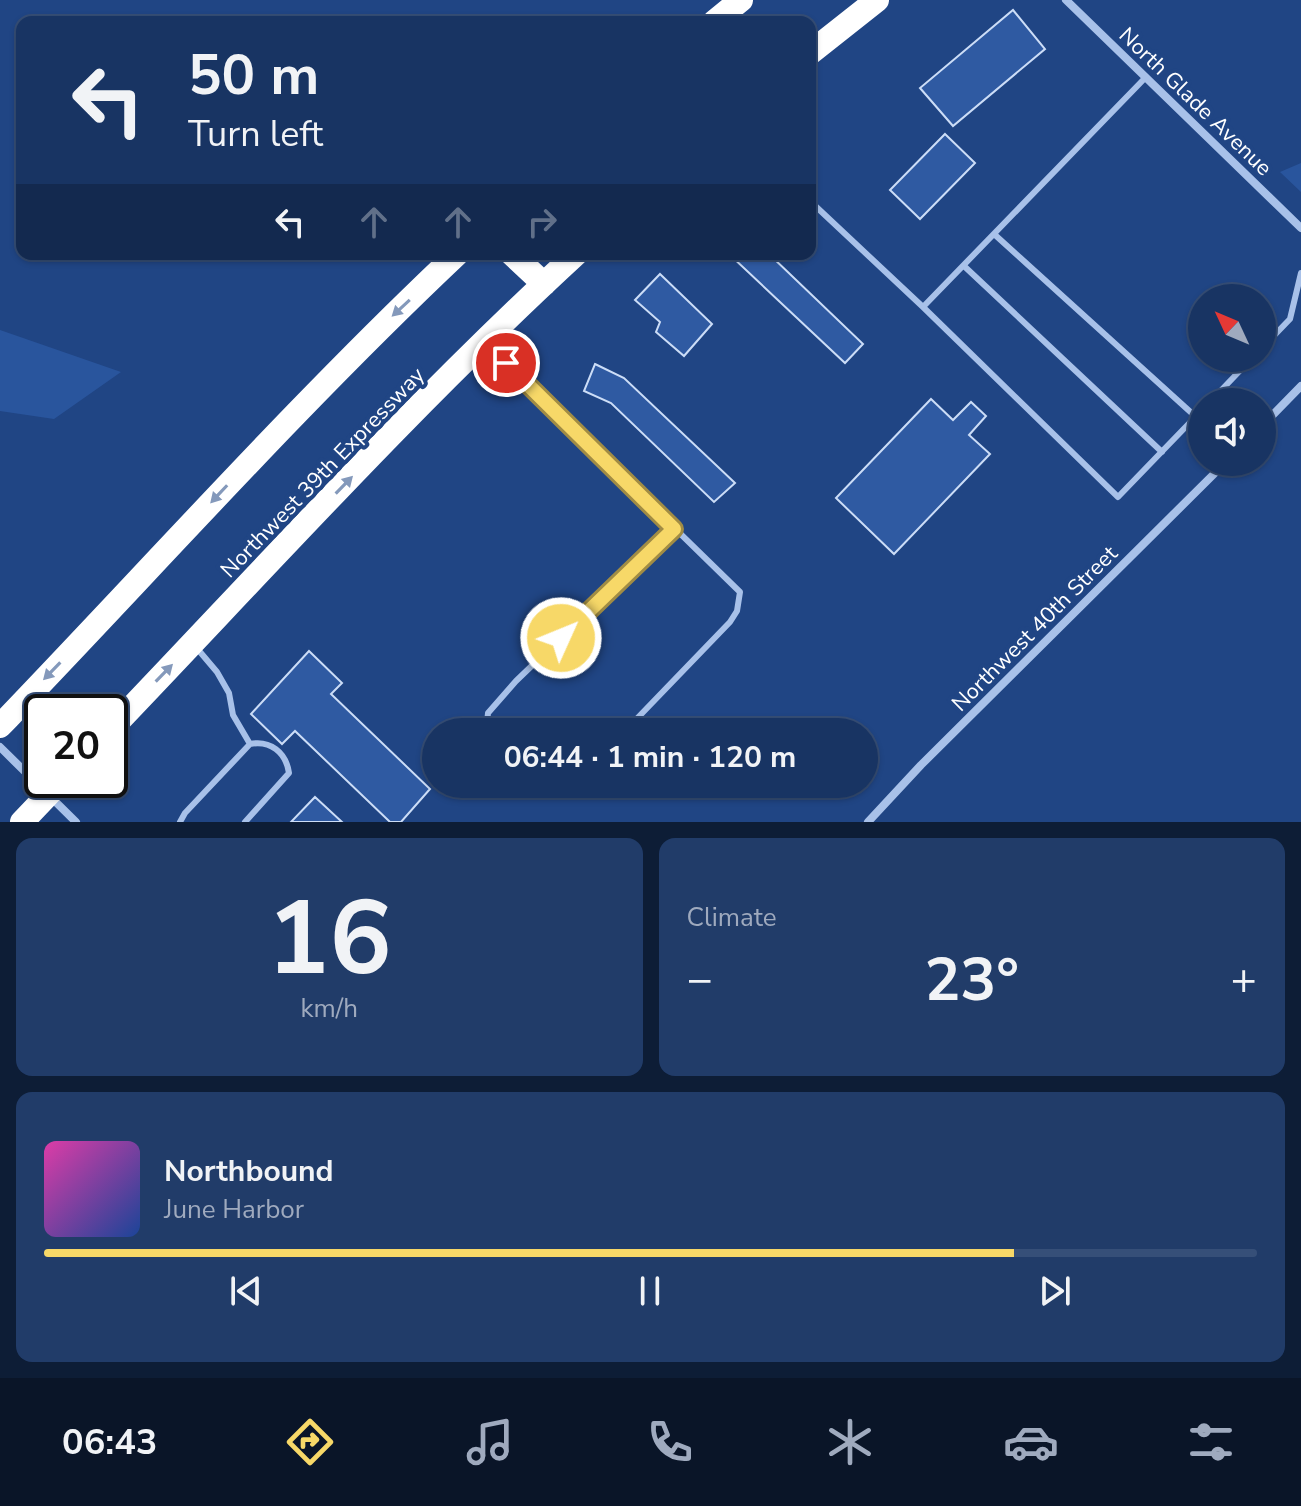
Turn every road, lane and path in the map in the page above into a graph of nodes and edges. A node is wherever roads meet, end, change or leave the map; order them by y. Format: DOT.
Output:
graph roads {
  1 [pos="741,0"];
  2 [pos="877,0"];
  3 [pos="1066,0"];
  4 [pos="721,16"];
  5 [pos="816,48"];
  6 [pos="1146,77"];
  7 [pos="816,207"];
  8 [pos="1301,228"];
  9 [pos="994,234"];
  10 [pos="451,260"];
  11 [pos="518,260"];
  12 [pos="570,260"];
  13 [pos="964,266"];
  14 [pos="1301,273"];
  15 [pos="544,284"];
  16 [pos="923,307"];
  17 [pos="1276,334"];
  18 [pos="485,342"];
  19 [pos="1239,372"];
  20 [pos="1301,386"];
  21 [pos="1223,388"];
  22 [pos="1188,410"];
  23 [pos="1276,412"];
  24 [pos="1188,425"];
  25 [pos="1162,452"];
  26 [pos="1212,476"];
  27 [pos="674,529"];
  28 [pos="192,644"];
  29 [pos="128,711"];
  30 [pos="487,718"];
  31 [pos="637,718"];
  32 [pos="0,726"];
  33 [pos="250,744"];
  34 [pos="0,747"];
  35 [pos="24,765"];
  36 [pos="45,798"];
  37 [pos="61,798"];
  38 [pos="22,822"];
  39 [pos="76,822"];
  40 [pos="180,822"];
  41 [pos="245,822"];
  42 [pos="868,822"];
  1 -- 4 [label="highway"];
  2 -- 5 [label="highway"];
  3 -- 6 [label="street, North Glade Avenue"];
  6 -- 8 [label="street, North Glade Avenue"];
  6 -- 9 [label="lane"];
  7 -- 16 [label="lane"];
  9 -- 13 [label="lane"];
  9 -- 22 [label="lane"];
  10 -- 32 [label="highway, one-way"];
  11 -- 15 [label="highway"];
  12 -- 15 [label="highway, Northwest 39th Expressway"];
  13 -- 16 [label="lane"];
  13 -- 25 [label="lane"];
  14 -- 17 [label="lane"];
  15 -- 18 [label="highway, Northwest 39th Expressway"];
  16 -- 25 [label="lane"];
  18 -- 27 [label="lane"];
  28 -- 18 [label="highway, Northwest 39th Expressway, one-way"];
  19 -- 21 [label="lane"];
  20 -- 23 [label="street"];
  24 -- 25 [label="lane"];
  26 -- 42 [label="street, Northwest 40th Street"];
  27 -- 30 [label="lane"];
  27 -- 31 [label="lane"];
  29 -- 28 [label="highway, Northwest 39th Expressway, one-way"];
  28 -- 33 [label="lane"];
  33 -- 40 [label="lane"];
  33 -- 41 [label="lane"];
  34 -- 35 [label="street"];
  36 -- 38 [label="highway"];
  37 -- 39 [label="street"];
}
